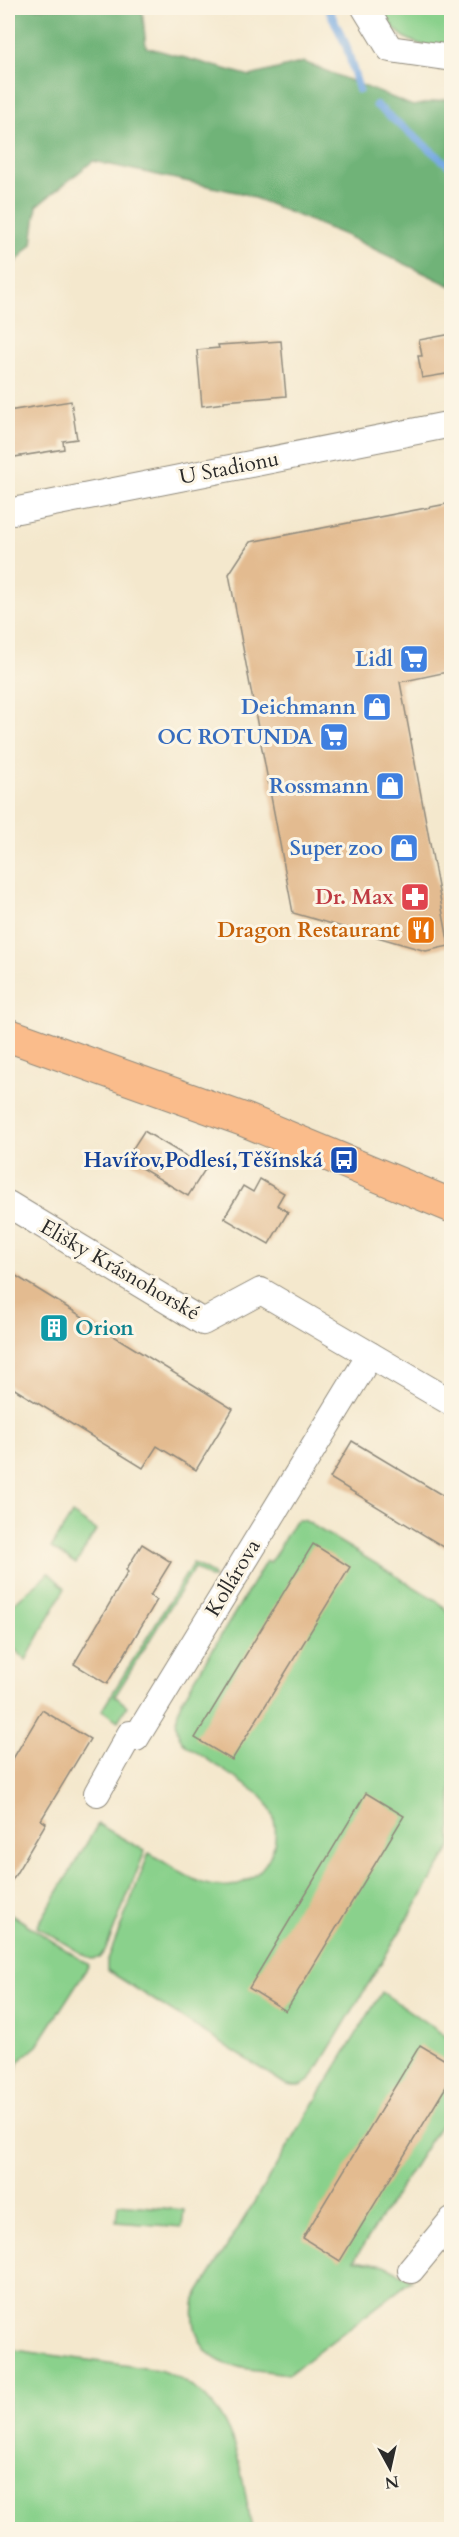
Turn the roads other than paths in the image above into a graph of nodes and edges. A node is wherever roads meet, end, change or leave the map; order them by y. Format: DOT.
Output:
graph roads {
  1 [pos="365,8"];
  2 [pos="452,58"];
  3 [pos="452,424"];
  4 [pos="8,512"];
  5 [pos="8,1035"];
  6 [pos="8,1204"];
  7 [pos="452,1206"];
  8 [pos="370,1354"];
  9 [pos="452,1403"];
  10 [pos="97,1793"];
  11 [pos="452,2220"];
  12 [pos="411,2270"];
  1 -- 2 [label="street"];
  3 -- 4 [label="street, U Stadionu"];
  5 -- 7 [label="main road"];
  6 -- 8 [label="street, Elišky Krásnohorské"];
  8 -- 9 [label="street, Elišky Krásnohorské"];
  8 -- 10 [label="street, Kollárova"];
  11 -- 12 [label="street"];
}
